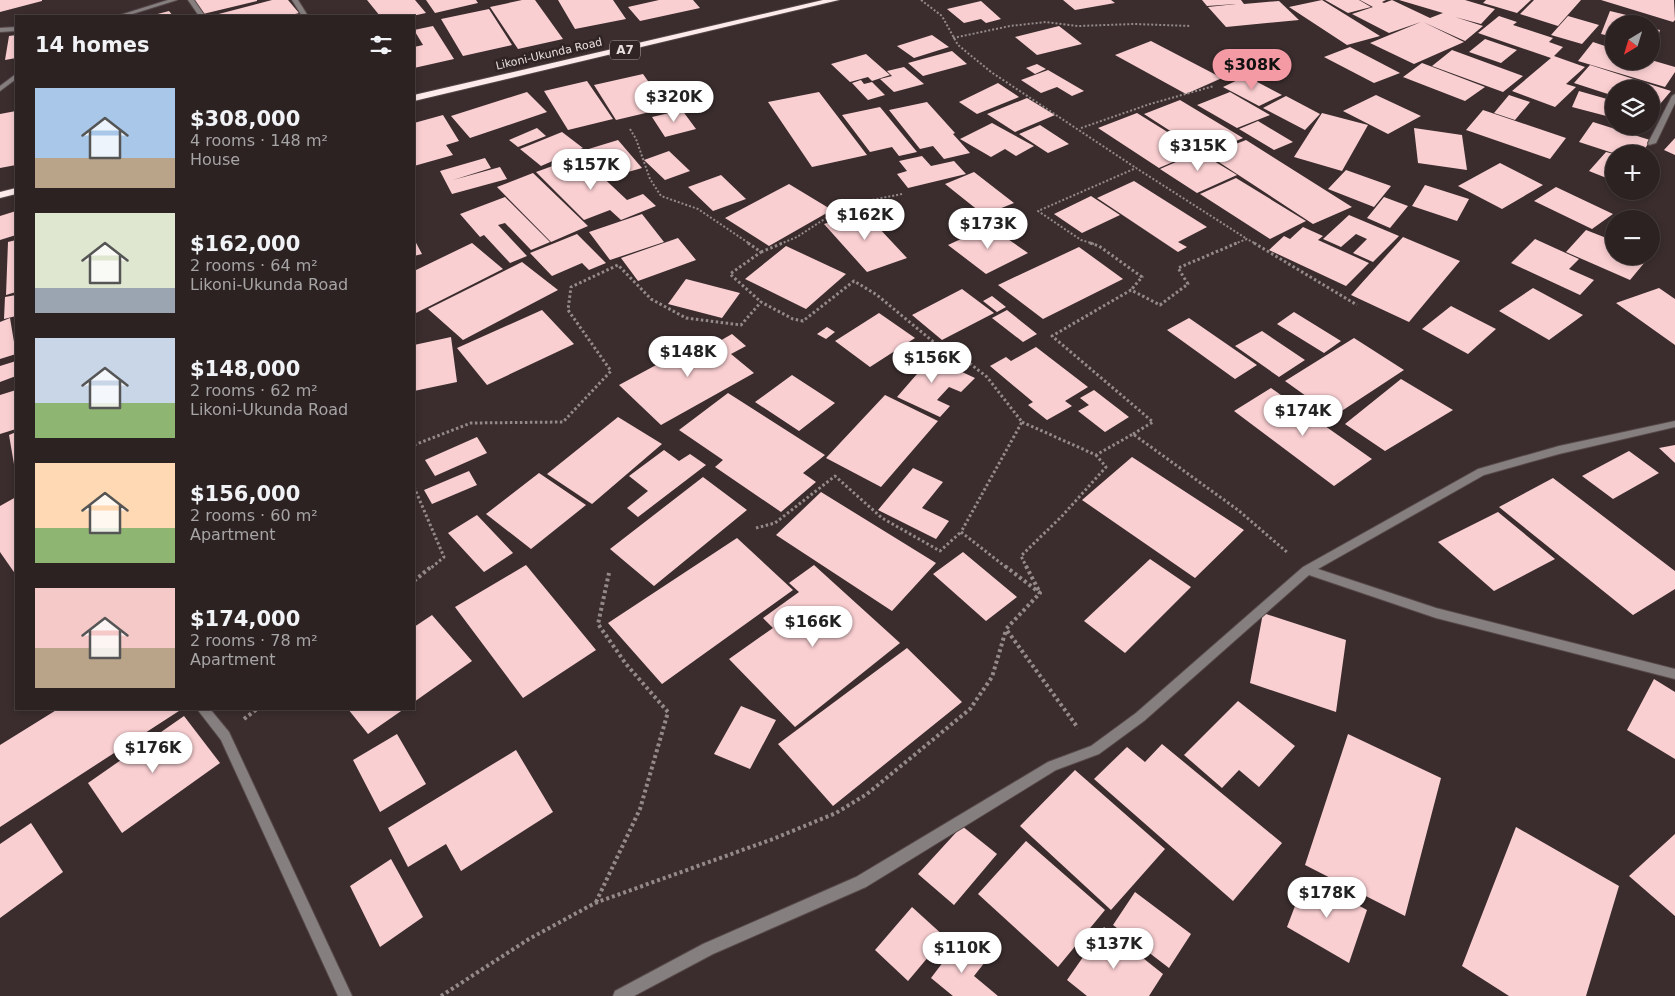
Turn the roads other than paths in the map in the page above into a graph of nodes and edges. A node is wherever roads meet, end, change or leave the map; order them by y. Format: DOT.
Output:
graph roads {
  1 [pos="174,0"];
  2 [pos="191,0"];
  3 [pos="295,0"];
  4 [pos="835,0"];
  5 [pos="134,11"];
  6 [pos="116,15"];
  7 [pos="123,15"];
  8 [pos="201,15"];
  9 [pos="304,15"];
  10 [pos="15,29"];
  11 [pos="0,30"];
  12 [pos="15,77"];
  13 [pos="0,89"];
  14 [pos="1675,96"];
  15 [pos="415,98"];
  16 [pos="1652,143"];
  17 [pos="15,191"];
  18 [pos="0,195"];
  19 [pos="1675,424"];
  20 [pos="1307,570"];
  21 [pos="1675,674"];
  22 [pos="204,710"];
  23 [pos="345,996"];
  24 [pos="620,996"];
  1 -- 5 [label="street"];
  2 -- 8 [label="street"];
  3 -- 9 [label="street"];
  4 -- 15 [label="highway, Likoni-Ukunda Road / A7"];
  5 -- 6 [label="street"];
  5 -- 7 [label="street"];
  10 -- 11 [label="street"];
  12 -- 13 [label="street"];
  14 -- 16 [label="street"];
  17 -- 18 [label="highway"];
  19 -- 20 [label="street"];
  20 -- 21 [label="street"];
  20 -- 24 [label="street"];
  22 -- 23 [label="street"];
}
